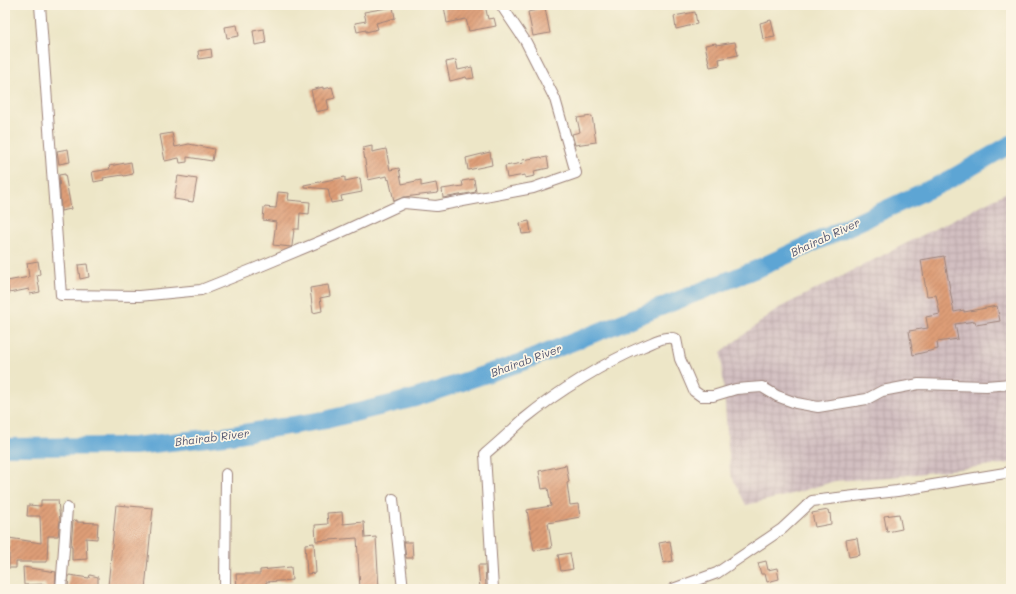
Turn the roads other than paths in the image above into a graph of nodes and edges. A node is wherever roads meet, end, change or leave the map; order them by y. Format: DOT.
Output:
graph roads {
  1 [pos="40,5"];
  2 [pos="501,5"];
  3 [pos="1011,384"];
  4 [pos="1011,472"];
  5 [pos="226,474"];
  6 [pos="393,499"];
  7 [pos="67,508"];
  8 [pos="60,589"];
  9 [pos="225,589"];
  10 [pos="403,589"];
  11 [pos="493,589"];
  12 [pos="673,589"];
  1 -- 2 [label="street"];
  3 -- 11 [label="street"];
  4 -- 12 [label="street"];
  5 -- 9 [label="street"];
  6 -- 10 [label="street"];
  7 -- 8 [label="street"];
}
